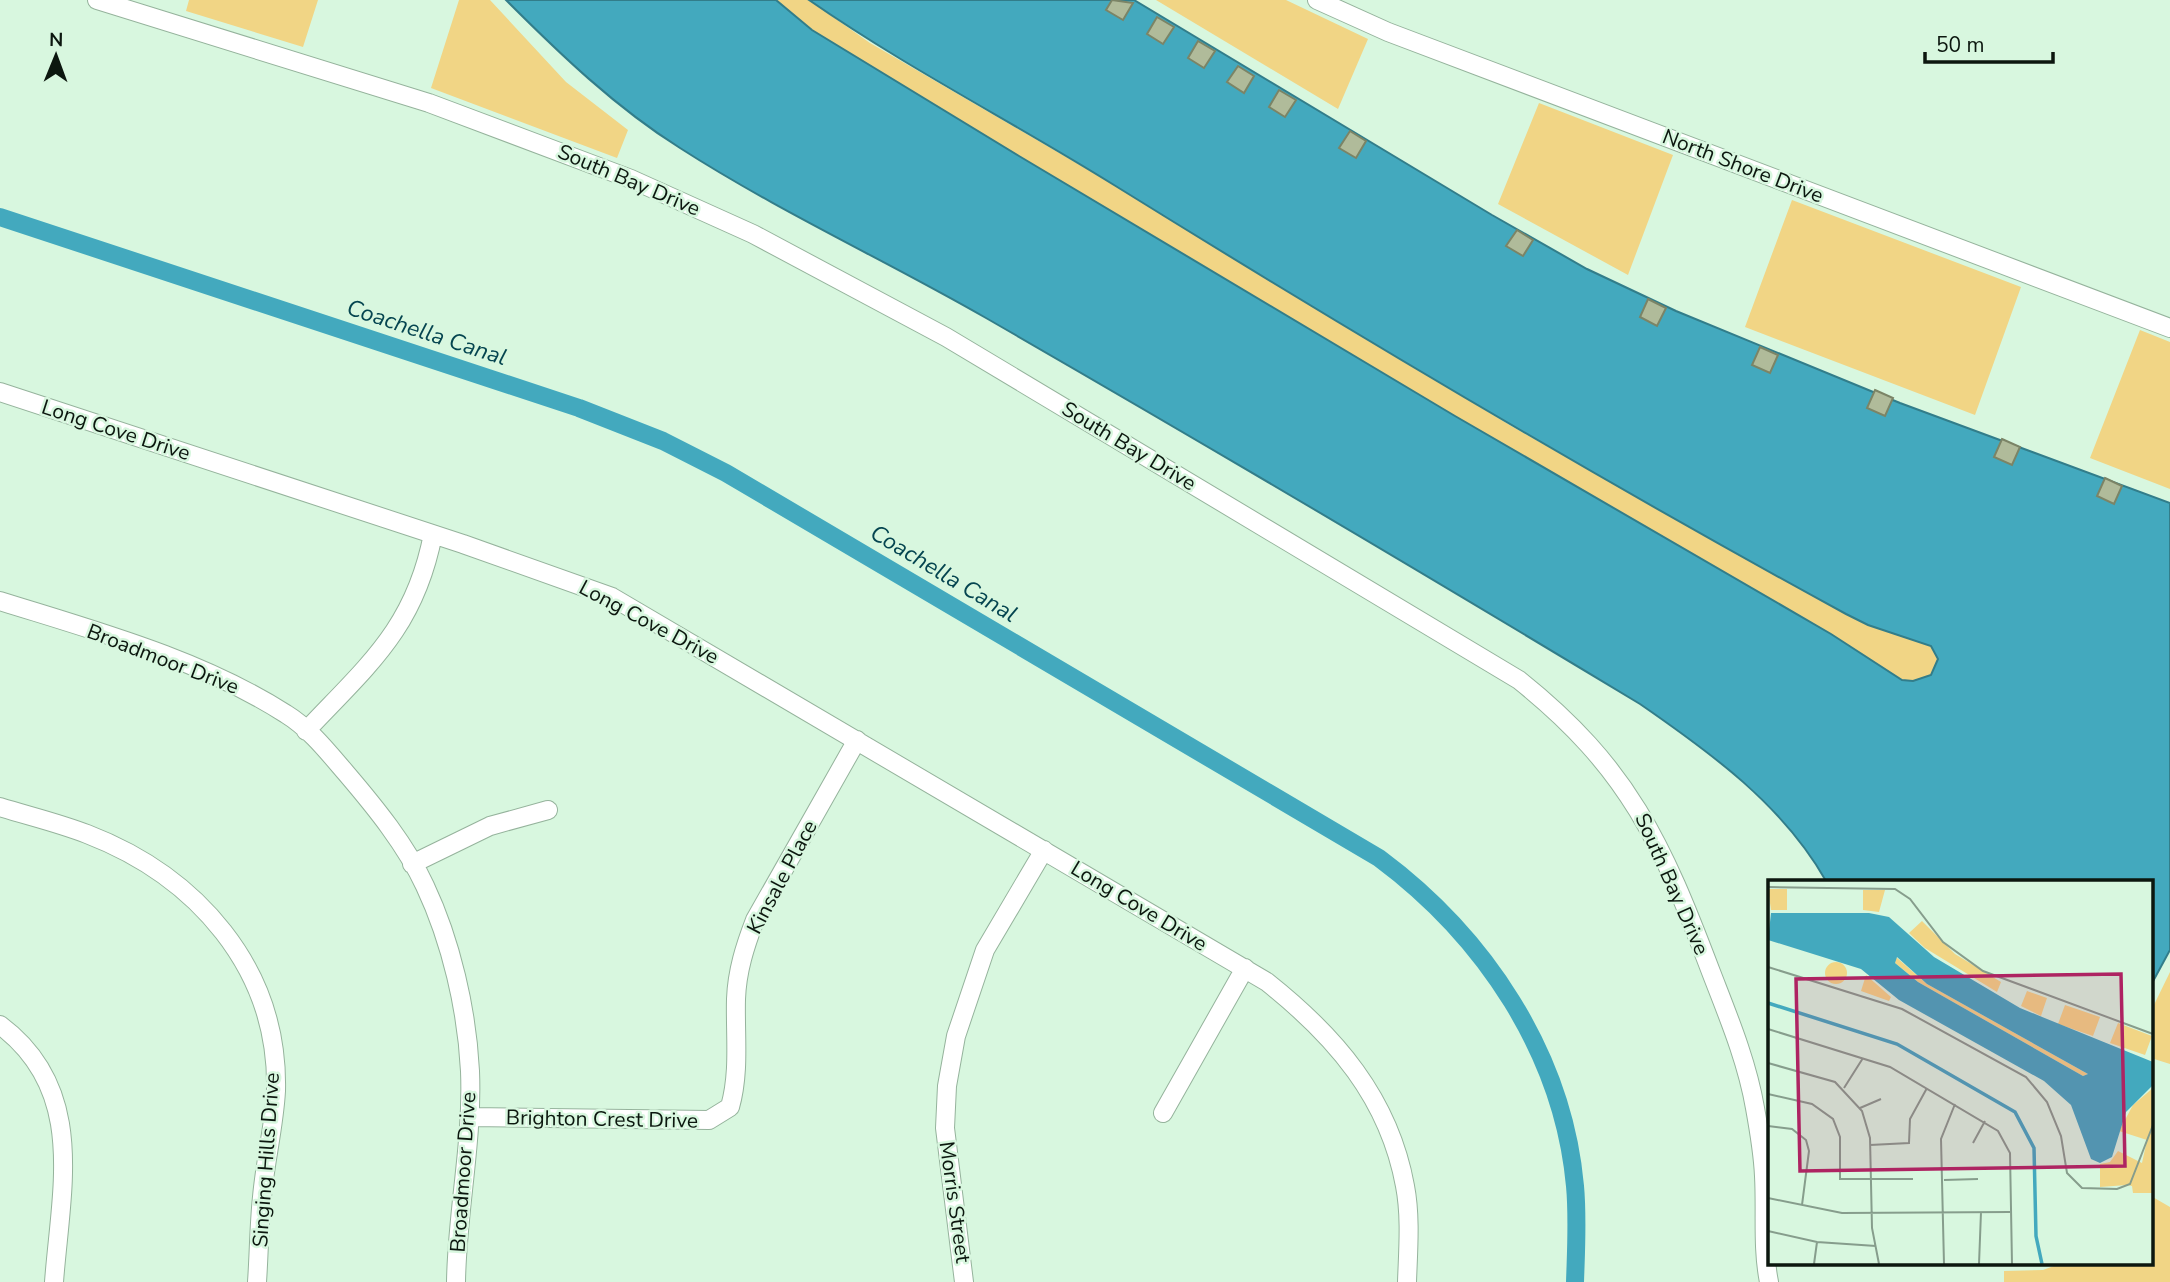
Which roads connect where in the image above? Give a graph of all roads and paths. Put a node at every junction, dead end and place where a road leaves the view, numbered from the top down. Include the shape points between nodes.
1 (97, 0) edge
2 (1317, 0) edge
3 (2170, 328) edge
4 (0, 392) edge
5 (433, 534) junction
6 (0, 601) edge
7 (306, 731) junction
8 (857, 740) junction
9 (0, 807) edge
10 (548, 810) dead end
11 (1044, 850) junction
12 (412, 864) junction
13 (1245, 968) junction
14 (0, 1025) edge
15 (730, 1107) joint
16 (1163, 1113) dead end
17 (470, 1116) junction
18 (54, 1282) edge
19 (257, 1282) edge
20 (456, 1282) edge
21 (964, 1282) edge
22 (1408, 1282) edge
23 (1769, 1282) edge

1 - 23 street, South Bay Drive via 419,99 619,174 753,234 946,337 1519,680 1569,722 1620,779 1679,889 1748,1075 1764,1176
2 - 3 street, North Shore Drive via 1388,32
4 - 5 street, Long Cove Drive
5 - 7 street via 426,571 385,647
5 - 8 street, Long Cove Drive via 612,597
6 - 7 street, Broadmoor Drive via 187,664 246,691
7 - 12 street, Broadmoor Drive via 356,785
8 - 11 street, Long Cove Drive
8 - 15 street, Kinsale Place via 755,920 745,946 738,985 736,1087
9 - 19 street, Singing Hills Drive via 87,834 171,878 227,934 249,972 268,1023 276,1090 261,1198
10 - 12 street via 490,826
11 - 13 street, Long Cove Drive
11 - 21 street, Morris Street via 985,950 956,1036 945,1128
12 - 17 street, Broadmoor Drive via 446,944 463,1014
13 - 16 street
13 - 22 street, Long Cove Drive via 1330,1036 1379,1109 1396,1149 1405,1188
14 - 18 street via 17,1037 45,1075 60,1110 64,1149
15 - 17 street, Brighton Crest Drive via 709,1120
17 - 20 street, Broadmoor Drive

